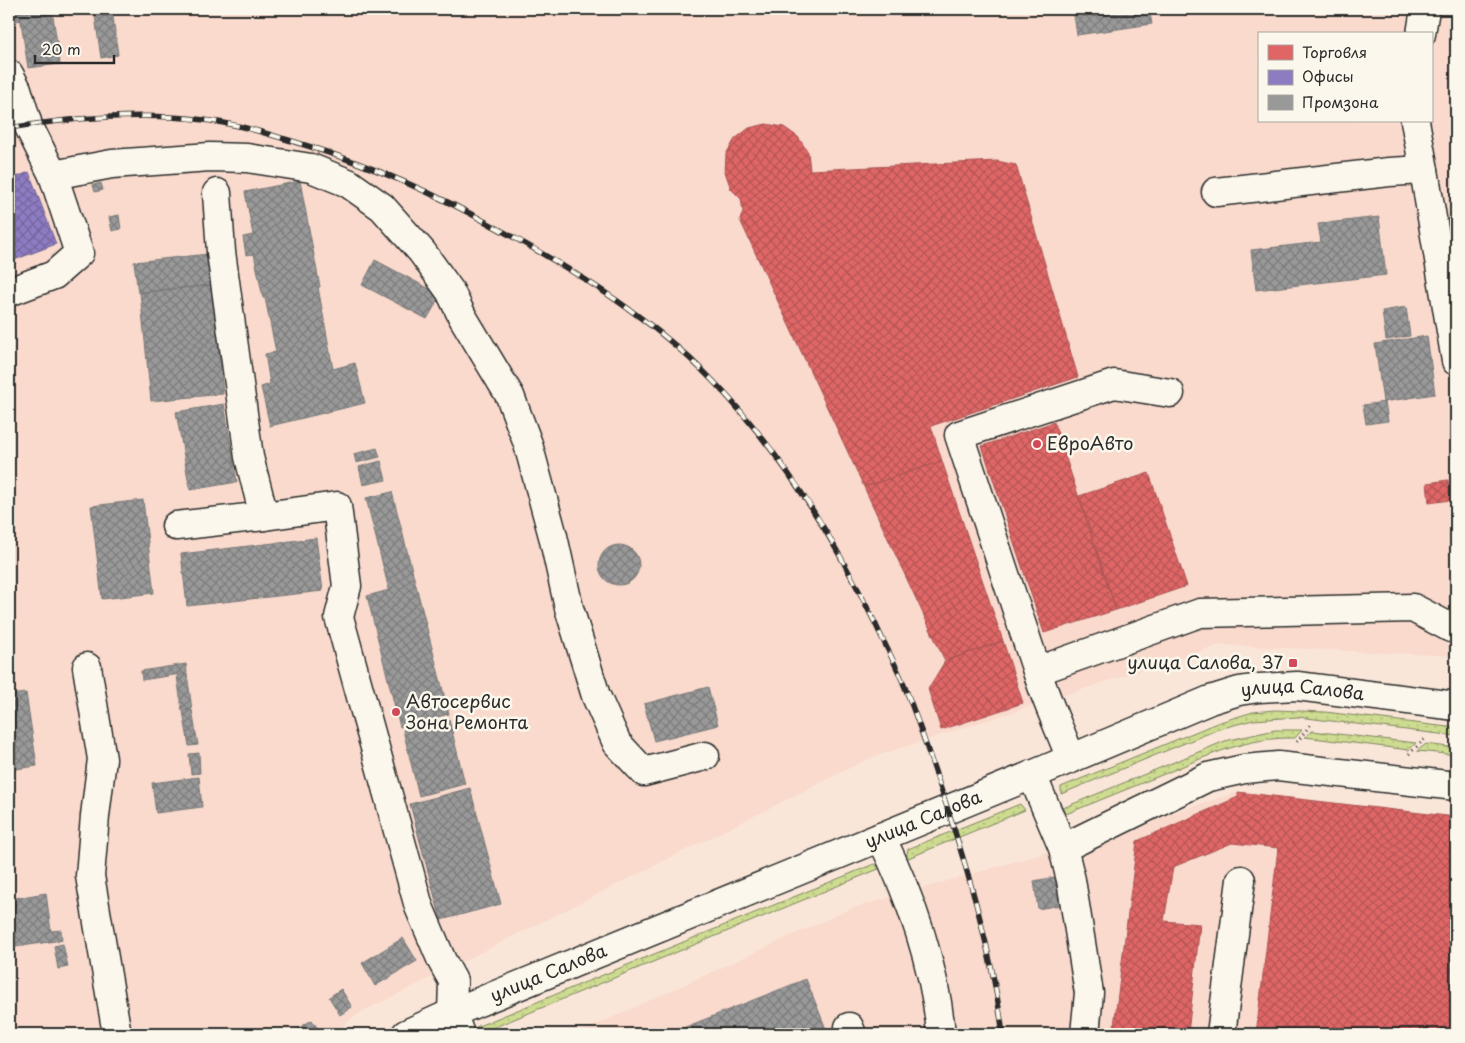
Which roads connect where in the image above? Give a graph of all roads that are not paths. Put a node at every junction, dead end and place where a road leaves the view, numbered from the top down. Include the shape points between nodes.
1 (1425, 9) edge
2 (1421, 32) edge
3 (9, 74) edge
4 (1415, 122) edge
5 (1424, 170) junction
6 (53, 175) junction
7 (1216, 192) dead end
8 (217, 193) dead end
9 (9, 292) edge
10 (1456, 362) edge
11 (1170, 393) dead end
12 (264, 516) junction
13 (176, 526) dead end
14 (1456, 628) edge
15 (87, 667) dead end
16 (1037, 671) junction
17 (1456, 706) edge
18 (705, 756) dead end
19 (1070, 759) junction
20 (1032, 775) junction
21 (1456, 786) edge
22 (881, 837) junction
23 (1063, 848) junction
24 (1241, 880) dead end
25 (456, 1023) edge
26 (117, 1034) edge
27 (406, 1034) edge
28 (941, 1034) edge
29 (1086, 1034) edge
30 (1221, 1034) edge

1 - 2 street
3 - 6 street via 28,125
4 - 5 street
5 - 7 street
5 - 10 street
6 - 9 street via 79,253 54,275
6 - 18 street via 112,164 210,157 247,158 311,168 348,184 382,207 422,252 450,291 510,396 528,444 569,608 596,696 617,743 644,772
8 - 12 street via 221,252 249,457
11 - 16 street via 1114,384 958,435
12 - 13 street
12 - 25 street via 337,506 347,586 339,617 419,907 453,981
14 - 16 street via 1413,608 1200,613
15 - 26 street via 102,759 90,876
16 - 19 street
17 - 19 street, улица Салова via 1297,686 1259,688 1210,700
19 - 20 street, улица Салова
20 - 22 street, улица Салова
20 - 23 street
21 - 23 street via 1278,766 1244,769 1208,777
22 - 25 street, улица Салова
22 - 28 street via 918,926 939,1007
23 - 29 street via 1072,880 1089,993
24 - 30 street
25 - 27 street, улица Салова

